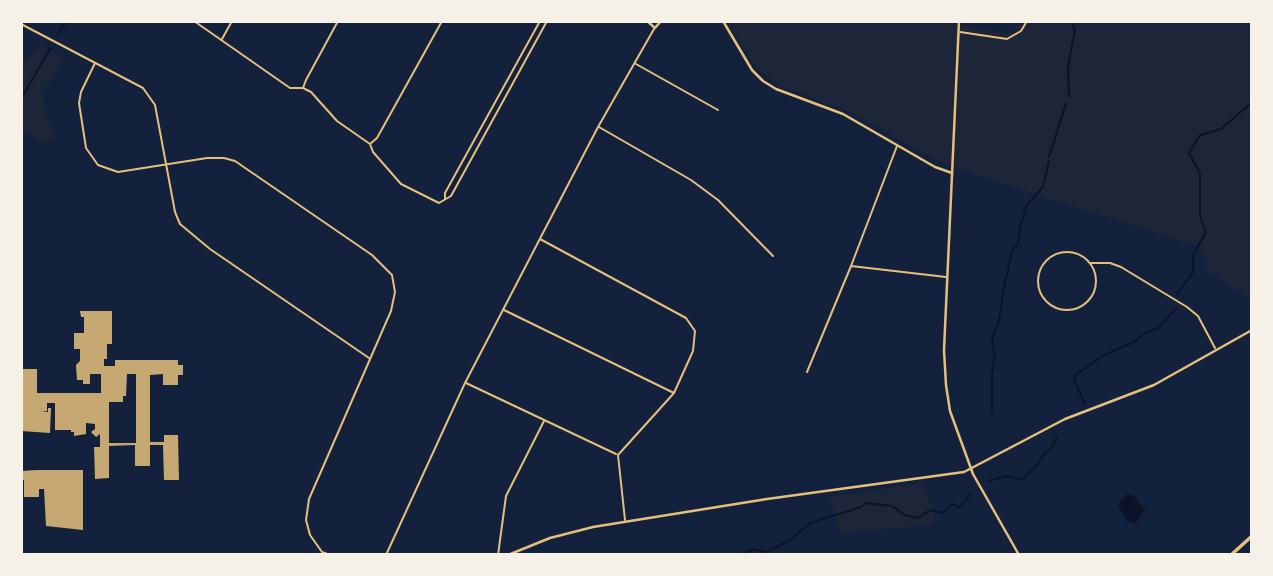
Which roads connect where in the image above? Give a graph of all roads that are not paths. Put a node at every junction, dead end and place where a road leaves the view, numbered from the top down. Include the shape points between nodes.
1 (194, 21) edge
2 (232, 21) edge
3 (338, 21) edge
4 (442, 21) edge
5 (540, 21) edge
6 (547, 21) edge
7 (647, 21) edge
8 (661, 21) edge
9 (723, 21) edge
10 (959, 21) edge
11 (1027, 21) edge
12 (21, 24) edge
13 (655, 28) junction
14 (959, 32) junction
15 (222, 40) junction
16 (95, 63) junction
17 (635, 64) junction
18 (303, 88) junction
19 (718, 110) dead end
20 (598, 127) junction
21 (370, 144) junction
22 (897, 145) junction
23 (166, 165) junction
24 (952, 173) junction
25 (445, 200) junction
26 (539, 238) junction
27 (773, 256) dead end
28 (1091, 263) junction
29 (851, 266) junction
30 (947, 277) junction
31 (503, 309) junction
32 (1252, 330) edge
33 (1216, 349) junction
34 (370, 358) junction
35 (807, 372) dead end
36 (465, 383) junction
37 (674, 393) junction
38 (544, 420) junction
39 (618, 455) junction
40 (971, 469) junction
41 (625, 522) junction
42 (1252, 536) edge
43 (330, 555) edge
44 (386, 555) edge
45 (498, 555) edge
46 (508, 555) edge
47 (1019, 555) edge
48 (1231, 555) edge

1 - 15 street
2 - 15 street
3 - 18 street
4 - 21 street
5 - 25 street
6 - 25 street via 451,197
7 - 13 main road
8 - 13 main road
9 - 22 main road via 754,73 763,80 843,114
10 - 14 main road
11 - 14 street via 1007,39
12 - 16 street
13 - 17 street
14 - 24 main road
15 - 18 street via 290,88
16 - 23 street via 151,97
16 - 23 street via 79,103 89,155 98,165 118,172
17 - 19 street
17 - 20 street
18 - 21 street via 337,121
20 - 26 street
20 - 27 street via 691,180
21 - 25 street via 401,184 433,202
22 - 24 main road
22 - 29 street
23 - 34 street via 175,212 186,231
23 - 34 street via 217,158 235,161 383,264 393,278 395,295
24 - 30 main road
26 - 31 street
26 - 37 street via 686,318 695,331 693,351
28 - 28 street via 1071,252 1050,258 1039,277 1044,298 1063,309 1085,303 1096,284
28 - 33 street via 1121,267 1186,307 1198,316
29 - 30 street
29 - 35 street
30 - 40 main road via 946,385 950,411
31 - 36 street
31 - 37 street
32 - 33 main road
33 - 40 main road via 1149,387 1065,418
34 - 43 street via 309,499 306,520 310,536
36 - 38 street
36 - 44 street
37 - 39 street
38 - 39 street
38 - 45 street via 506,496
39 - 41 street
40 - 41 main road
40 - 47 main road
41 - 46 main road via 560,535
42 - 48 highway

